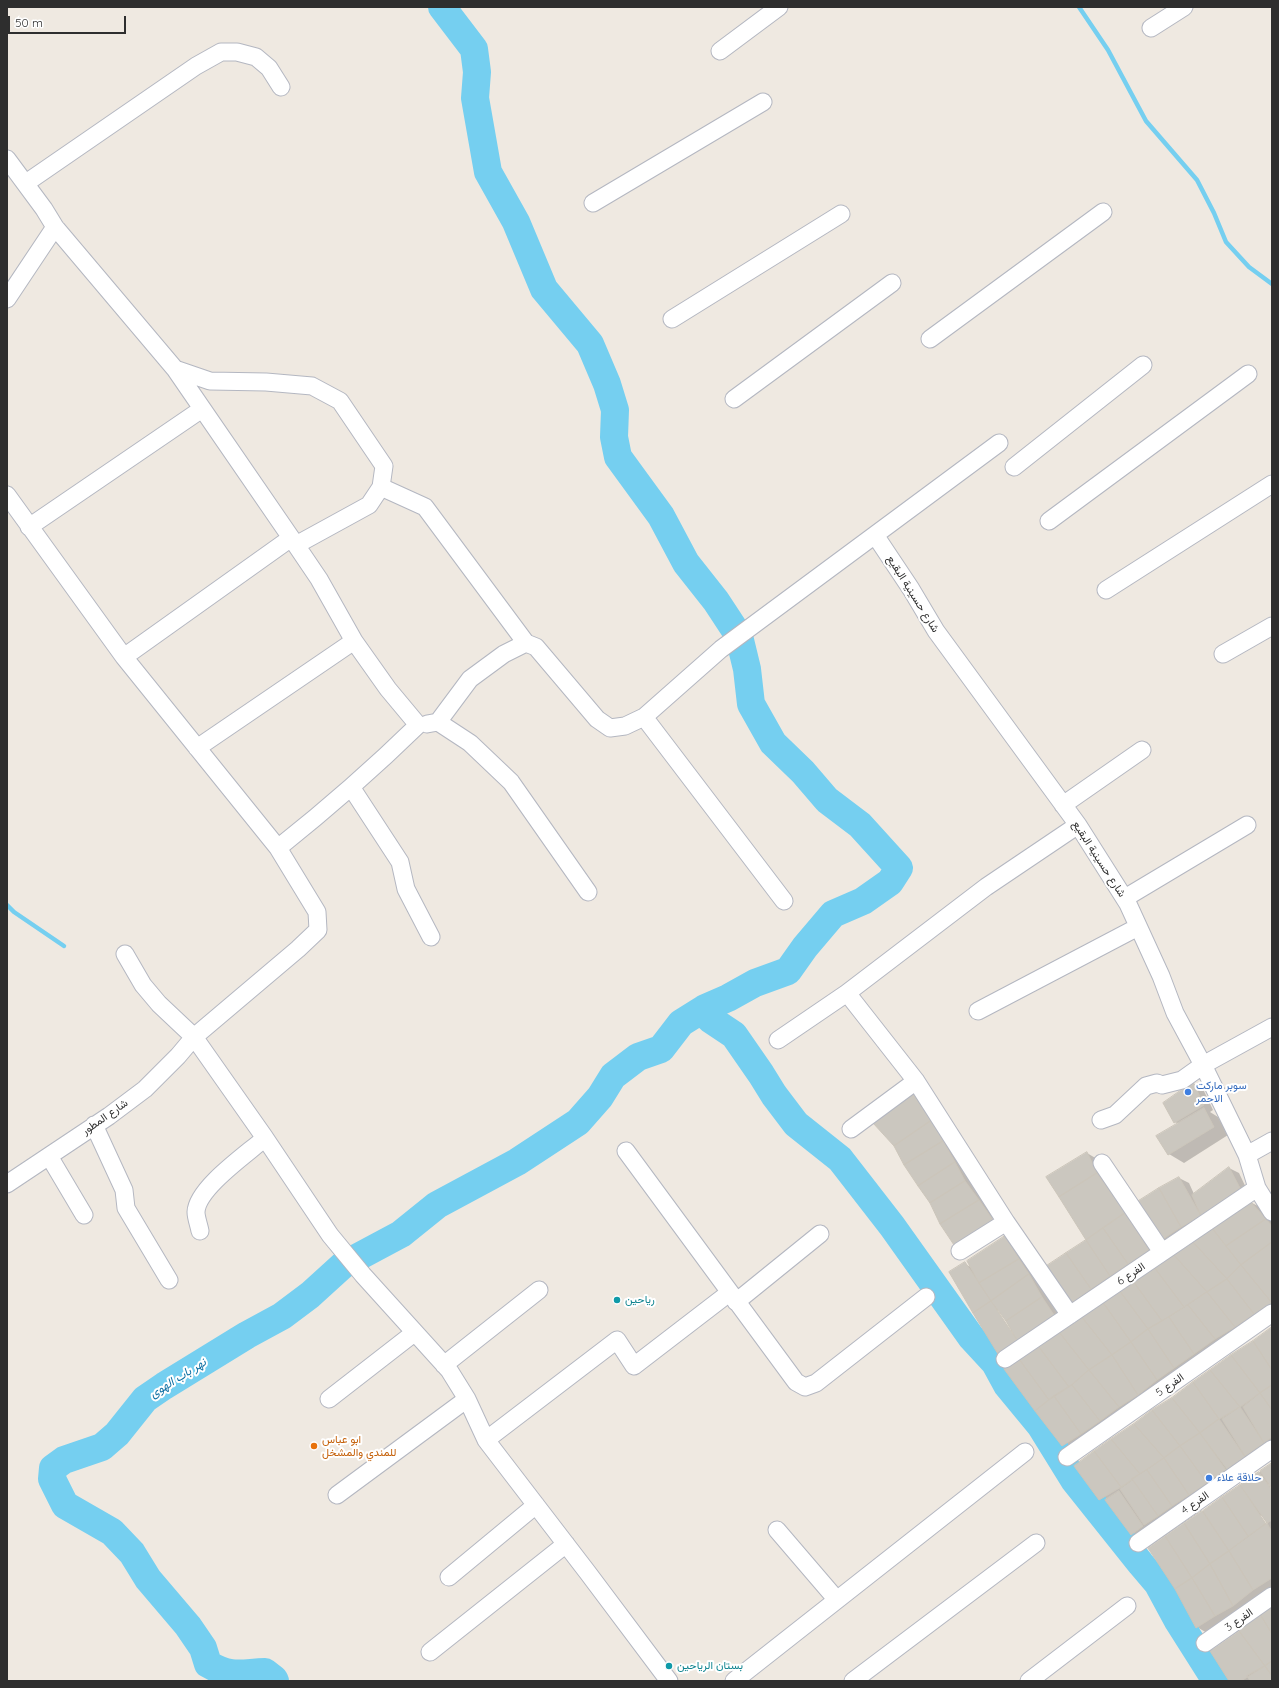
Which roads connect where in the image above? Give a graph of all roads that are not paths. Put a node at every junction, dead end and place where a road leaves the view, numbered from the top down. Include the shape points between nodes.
1 (779, 7) edge
2 (1184, 7) edge
3 (1151, 28) dead end
4 (720, 51) dead end
5 (281, 87) dead end
6 (764, 102) dead end
7 (7, 159) edge
8 (26, 183) junction
9 (593, 203) dead end
10 (1103, 212) dead end
11 (841, 214) dead end
12 (55, 227) junction
13 (892, 282) dead end
14 (7, 299) edge
15 (672, 319) dead end
16 (930, 339) dead end
17 (1143, 365) dead end
18 (175, 369) junction
19 (1248, 374) dead end
20 (734, 399) dead end
21 (202, 409) junction
22 (998, 443) dead end
23 (1014, 466) dead end
24 (1272, 484) edge
25 (381, 486) junction
26 (7, 495) edge
27 (1049, 521) dead end
28 (29, 527) junction
29 (875, 535) junction
30 (294, 542) junction
31 (1106, 590) dead end
32 (1272, 626) edge
33 (354, 642) junction
34 (526, 643) junction
35 (1223, 654) dead end
36 (124, 657) junction
37 (644, 717) junction
38 (438, 722) junction
39 (418, 725) junction
40 (197, 748) junction
41 (1142, 750) dead end
42 (351, 787) junction
43 (1063, 805) junction
44 (1078, 825) junction
45 (1247, 825) dead end
46 (278, 848) junction
47 (588, 892) dead end
48 (1125, 898) junction
49 (784, 901) dead end
50 (1138, 926) junction
51 (431, 937) dead end
52 (126, 954) dead end
53 (847, 993) junction
54 (978, 1011) dead end
55 (1272, 1027) edge
56 (194, 1037) junction
57 (778, 1040) dead end
58 (1204, 1065) junction
59 (916, 1081) junction
60 (1101, 1120) dead end
61 (94, 1125) junction
62 (851, 1129) dead end
63 (265, 1138) junction
64 (1272, 1141) edge
65 (626, 1151) dead end
66 (1247, 1155) junction
67 (49, 1156) junction
68 (1102, 1164) dead end
69 (7, 1184) edge
70 (1257, 1188) junction
71 (1272, 1212) edge
72 (84, 1215) dead end
73 (1006, 1222) junction
74 (200, 1231) dead end
75 (820, 1234) dead end
76 (960, 1251) dead end
77 (1162, 1252) junction
78 (169, 1280) dead end
79 (539, 1290) dead end
80 (733, 1297) junction
81 (926, 1297) dead end
82 (1272, 1313) edge
83 (1070, 1315) junction
84 (414, 1333) junction
85 (1005, 1359) dead end
86 (444, 1365) junction
87 (329, 1399) dead end
88 (467, 1399) junction
89 (486, 1440) junction
90 (1272, 1449) edge
91 (1025, 1452) dead end
92 (1067, 1457) dead end
93 (338, 1495) dead end
94 (536, 1505) junction
95 (777, 1530) dead end
96 (1036, 1543) dead end
97 (1138, 1543) dead end
98 (566, 1544) junction
99 (449, 1577) dead end
100 (1272, 1596) edge
101 (837, 1600) junction
102 (1126, 1606) dead end
103 (1205, 1643) dead end
104 (430, 1652) dead end
105 (669, 1681) edge
106 (734, 1681) edge
107 (853, 1681) edge
108 (1028, 1681) edge

1 - 4 street
2 - 3 street
5 - 8 street via 269,68 256,57 237,52 221,52 196,66
6 - 9 street
7 - 8 street
8 - 12 street
10 - 16 street
11 - 15 street
12 - 14 street
12 - 18 street
13 - 20 street
17 - 23 street
18 - 21 street
18 - 25 street via 210,381 312,386 340,401 384,466
19 - 27 street
21 - 28 street
21 - 30 street
22 - 29 street
24 - 31 street
25 - 30 street via 369,505
25 - 34 street via 425,508
26 - 28 street
28 - 36 street
29 - 37 street via 721,649
29 - 43 street, شارع حسينية البقيع via 936,631
30 - 33 street via 319,579
30 - 36 street
32 - 35 street
33 - 39 street
33 - 40 street
34 - 37 street via 536,647 597,719 610,728 625,726
34 - 38 street via 504,654 470,679
36 - 40 street
37 - 49 street
38 - 39 street
38 - 47 street via 470,743 511,782
39 - 42 street
40 - 46 street
41 - 43 street
42 - 46 street
42 - 51 street via 400,862 406,889
43 - 44 street, شارع حسينية البقيع
44 - 48 street, شارع حسينية البقيع
44 - 53 street via 986,887
45 - 48 street
46 - 56 street, شارع المطور via 317,912 318,930
48 - 50 street, شارع حسينية البقيع
50 - 54 street
50 - 58 street, شارع حسينية البقيع via 1175,1013
52 - 56 street via 143,985
53 - 57 street
53 - 59 street
55 - 58 street
56 - 61 street, شارع المطور via 145,1089
56 - 63 street
58 - 60 street via 1182,1080 1146,1086 1115,1115
58 - 66 street, شارع حسينية البقيع
59 - 62 street
59 - 73 street
61 - 67 street, شارع المطور
61 - 78 street via 124,1190 126,1208
63 - 74 street via 211,1184 196,1212
63 - 84 street via 330,1235
64 - 66 street
65 - 80 street
66 - 70 street, شارع حسينية البقيع
67 - 69 street, شارع المطور
67 - 72 street
68 - 77 street
70 - 71 street, شارع حسينية البقيع
70 - 77 street, الفرع 6
73 - 76 street
73 - 83 street
75 - 80 street
77 - 83 street, الفرع 6
79 - 86 street
80 - 81 street via 796,1382 805,1388 816,1383
80 - 89 street via 634,1366 616,1340
82 - 92 street, الفرع 5
83 - 85 street, الفرع 6
84 - 86 street
84 - 87 street
86 - 88 street
88 - 89 street
88 - 93 street
89 - 94 street
90 - 97 street, الفرع 4
91 - 101 street
94 - 98 street
94 - 99 street
95 - 101 street
96 - 107 street
98 - 104 street
98 - 105 street
100 - 103 street, الفرع 3
101 - 106 street
102 - 108 street

